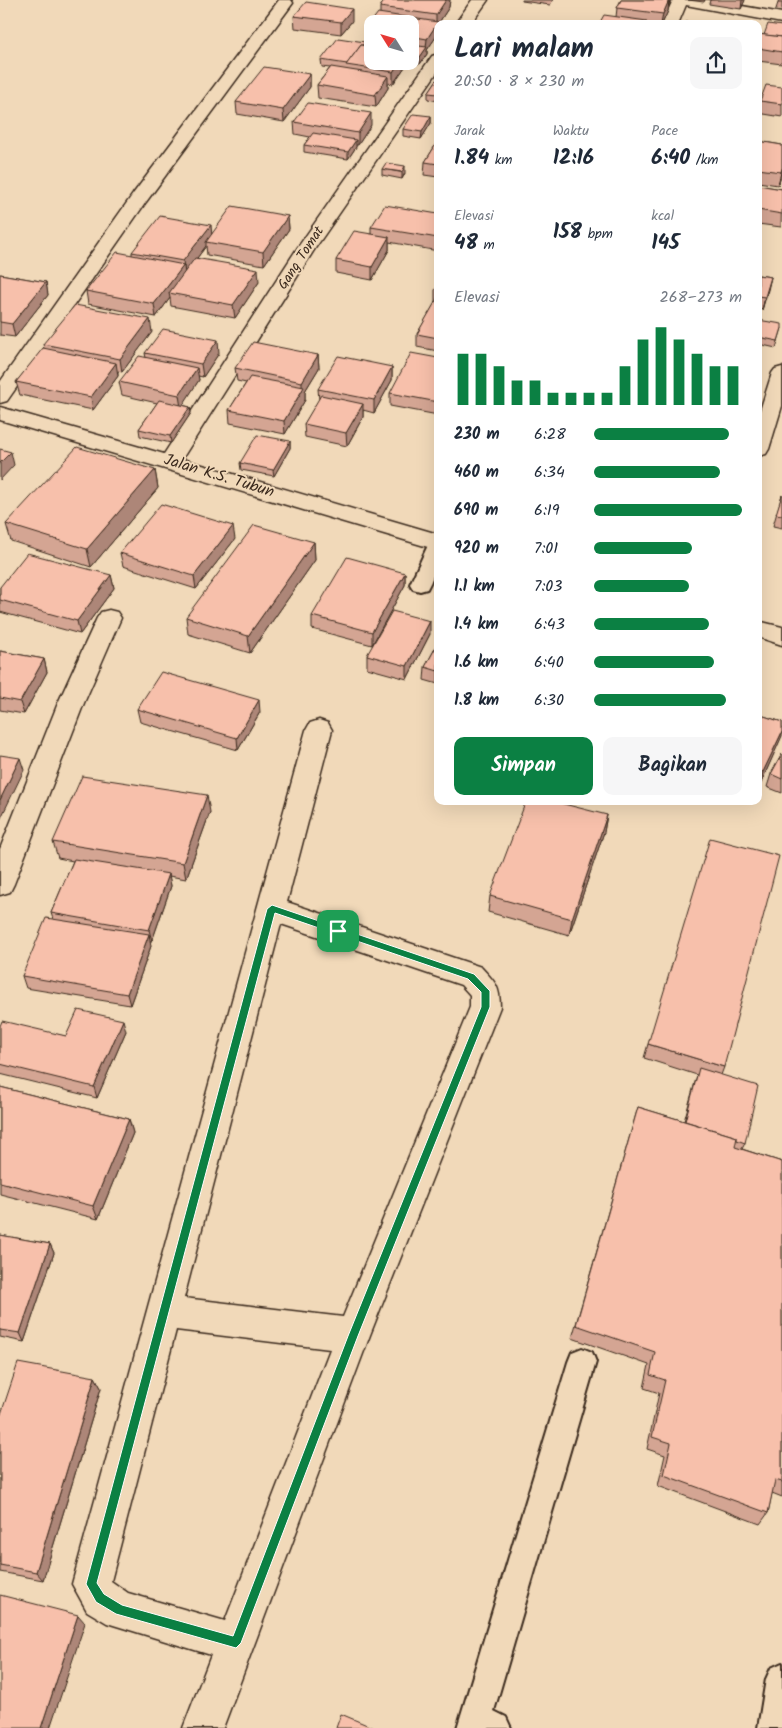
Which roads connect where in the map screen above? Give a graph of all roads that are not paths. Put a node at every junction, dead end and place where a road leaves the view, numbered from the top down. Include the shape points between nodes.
1 (480, 0) edge
2 (681, 0) edge
3 (285, 3) dead end
4 (782, 18) edge
5 (466, 20) edge
6 (672, 20) edge
7 (434, 65) edge
8 (782, 373) edge
9 (0, 397) edge
10 (0, 413) edge
11 (762, 437) edge
12 (170, 461) junction
13 (434, 541) edge
14 (434, 551) edge
15 (420, 584) dead end
16 (109, 618) dead end
17 (762, 630) edge
18 (782, 636) edge
19 (319, 730) dead end
20 (0, 884) edge
21 (272, 909) junction
22 (164, 1312) junction
23 (353, 1336) junction
24 (582, 1362) dead end
25 (236, 1643) junction
26 (782, 1679) edge
27 (481, 1725) edge
28 (203, 1728) edge
29 (774, 1728) edge

1 - 5 street
2 - 4 street
2 - 6 street
3 - 9 street via 197,116
7 - 12 street, Gang Tomat via 307,246
8 - 11 street
10 - 12 street, Jalan K.S. Tubun
12 - 13 street, Jalan K.S. Tubun
14 - 15 lane
16 - 20 street via 71,703
17 - 18 street
19 - 21 street
21 - 22 street
21 - 23 street via 471,976 485,991 485,1007
22 - 23 street
22 - 25 street via 91,1584 100,1598 120,1610
23 - 25 street
24 - 27 lane
25 - 28 street
26 - 29 lane

